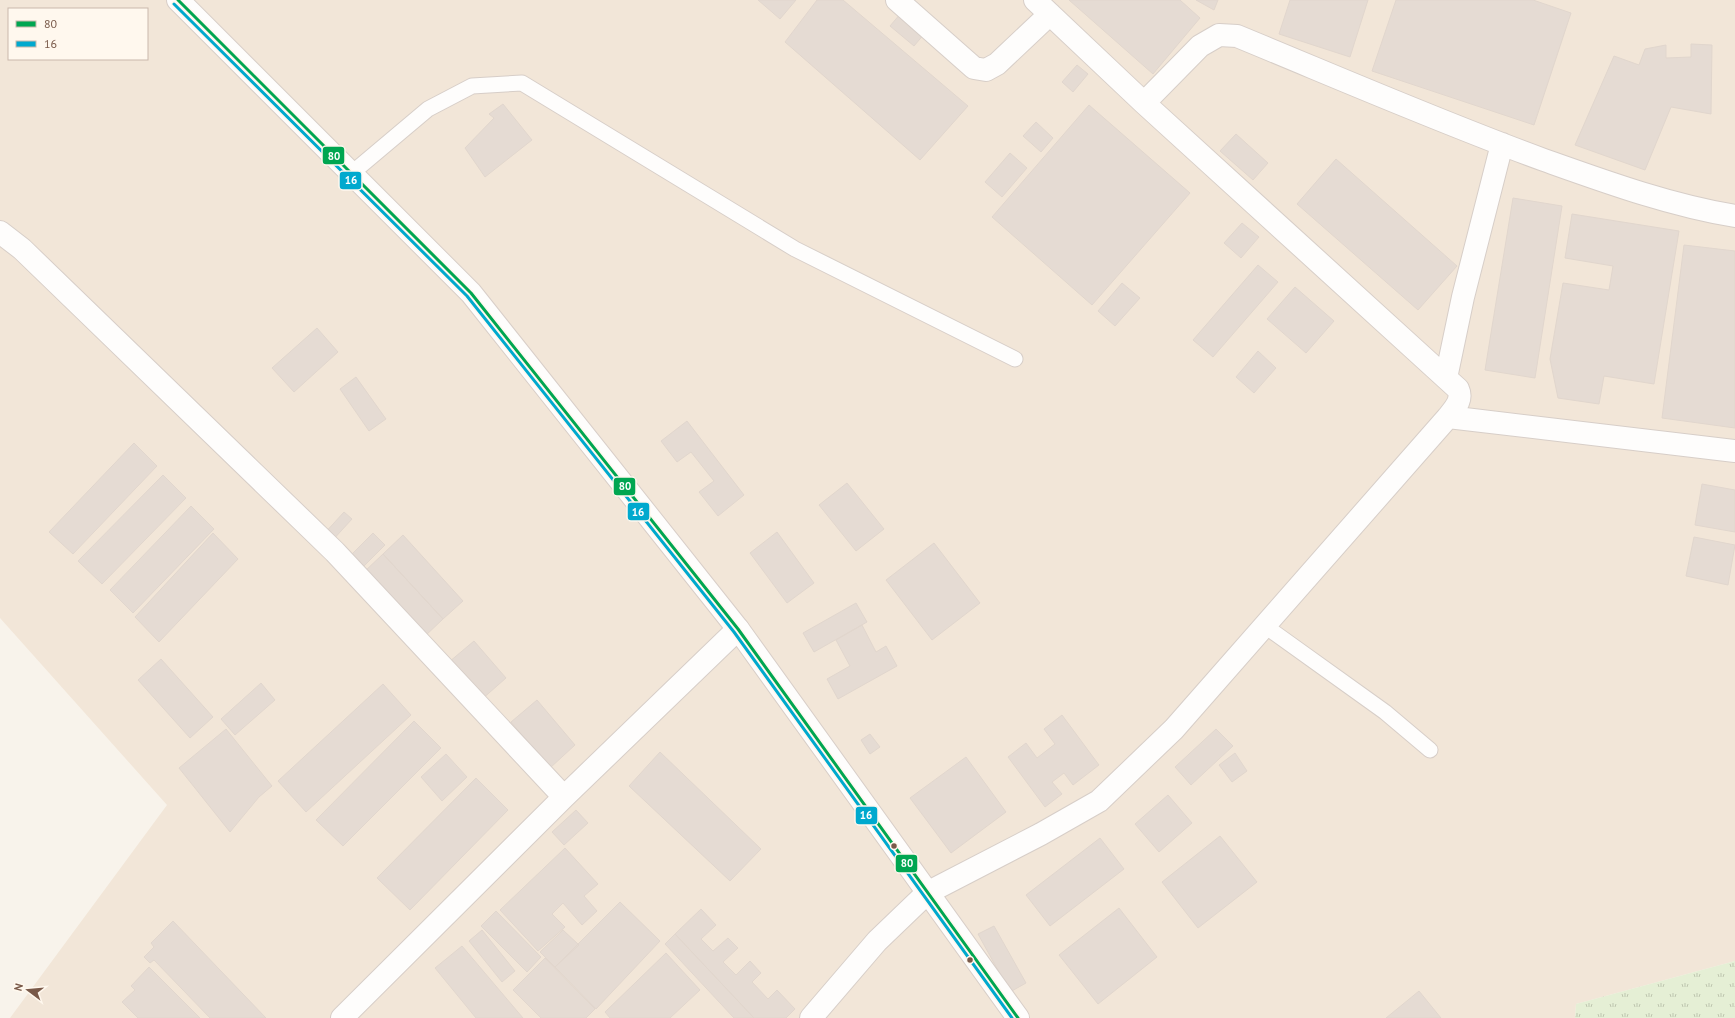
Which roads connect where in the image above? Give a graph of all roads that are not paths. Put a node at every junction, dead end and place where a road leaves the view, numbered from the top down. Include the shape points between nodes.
1 (178, 0) edge
2 (897, 0) edge
3 (1043, 7) edge
4 (1144, 103) junction
5 (1502, 144) junction
6 (352, 173) junction
7 (1735, 216) edge
8 (0, 232) edge
9 (1016, 359) dead end
10 (1446, 378) junction
11 (1448, 416) junction
12 (1735, 451) edge
13 (1265, 626) junction
14 (738, 629) junction
15 (1430, 750) dead end
16 (564, 797) junction
17 (926, 893) junction
18 (342, 1018) edge
19 (810, 1018) edge
20 (1018, 1018) edge

1 - 6 street
2 - 3 street via 974,68 986,70 997,64
3 - 4 street
4 - 5 street via 1200,46 1219,35 1238,36
4 - 10 street
5 - 7 street via 1610,184 1696,210
5 - 10 street via 1463,297
6 - 9 lane via 435,106 472,86 522,83 795,249
6 - 14 street via 471,293
8 - 16 street via 22,249 336,552
10 - 11 street via 1458,389 1460,395 1459,402
11 - 12 street
11 - 13 street
13 - 15 lane via 1385,712
13 - 17 street via 1174,729 1099,801 1047,831
14 - 16 street
14 - 17 street
16 - 18 street
17 - 19 street via 877,942
17 - 20 street

